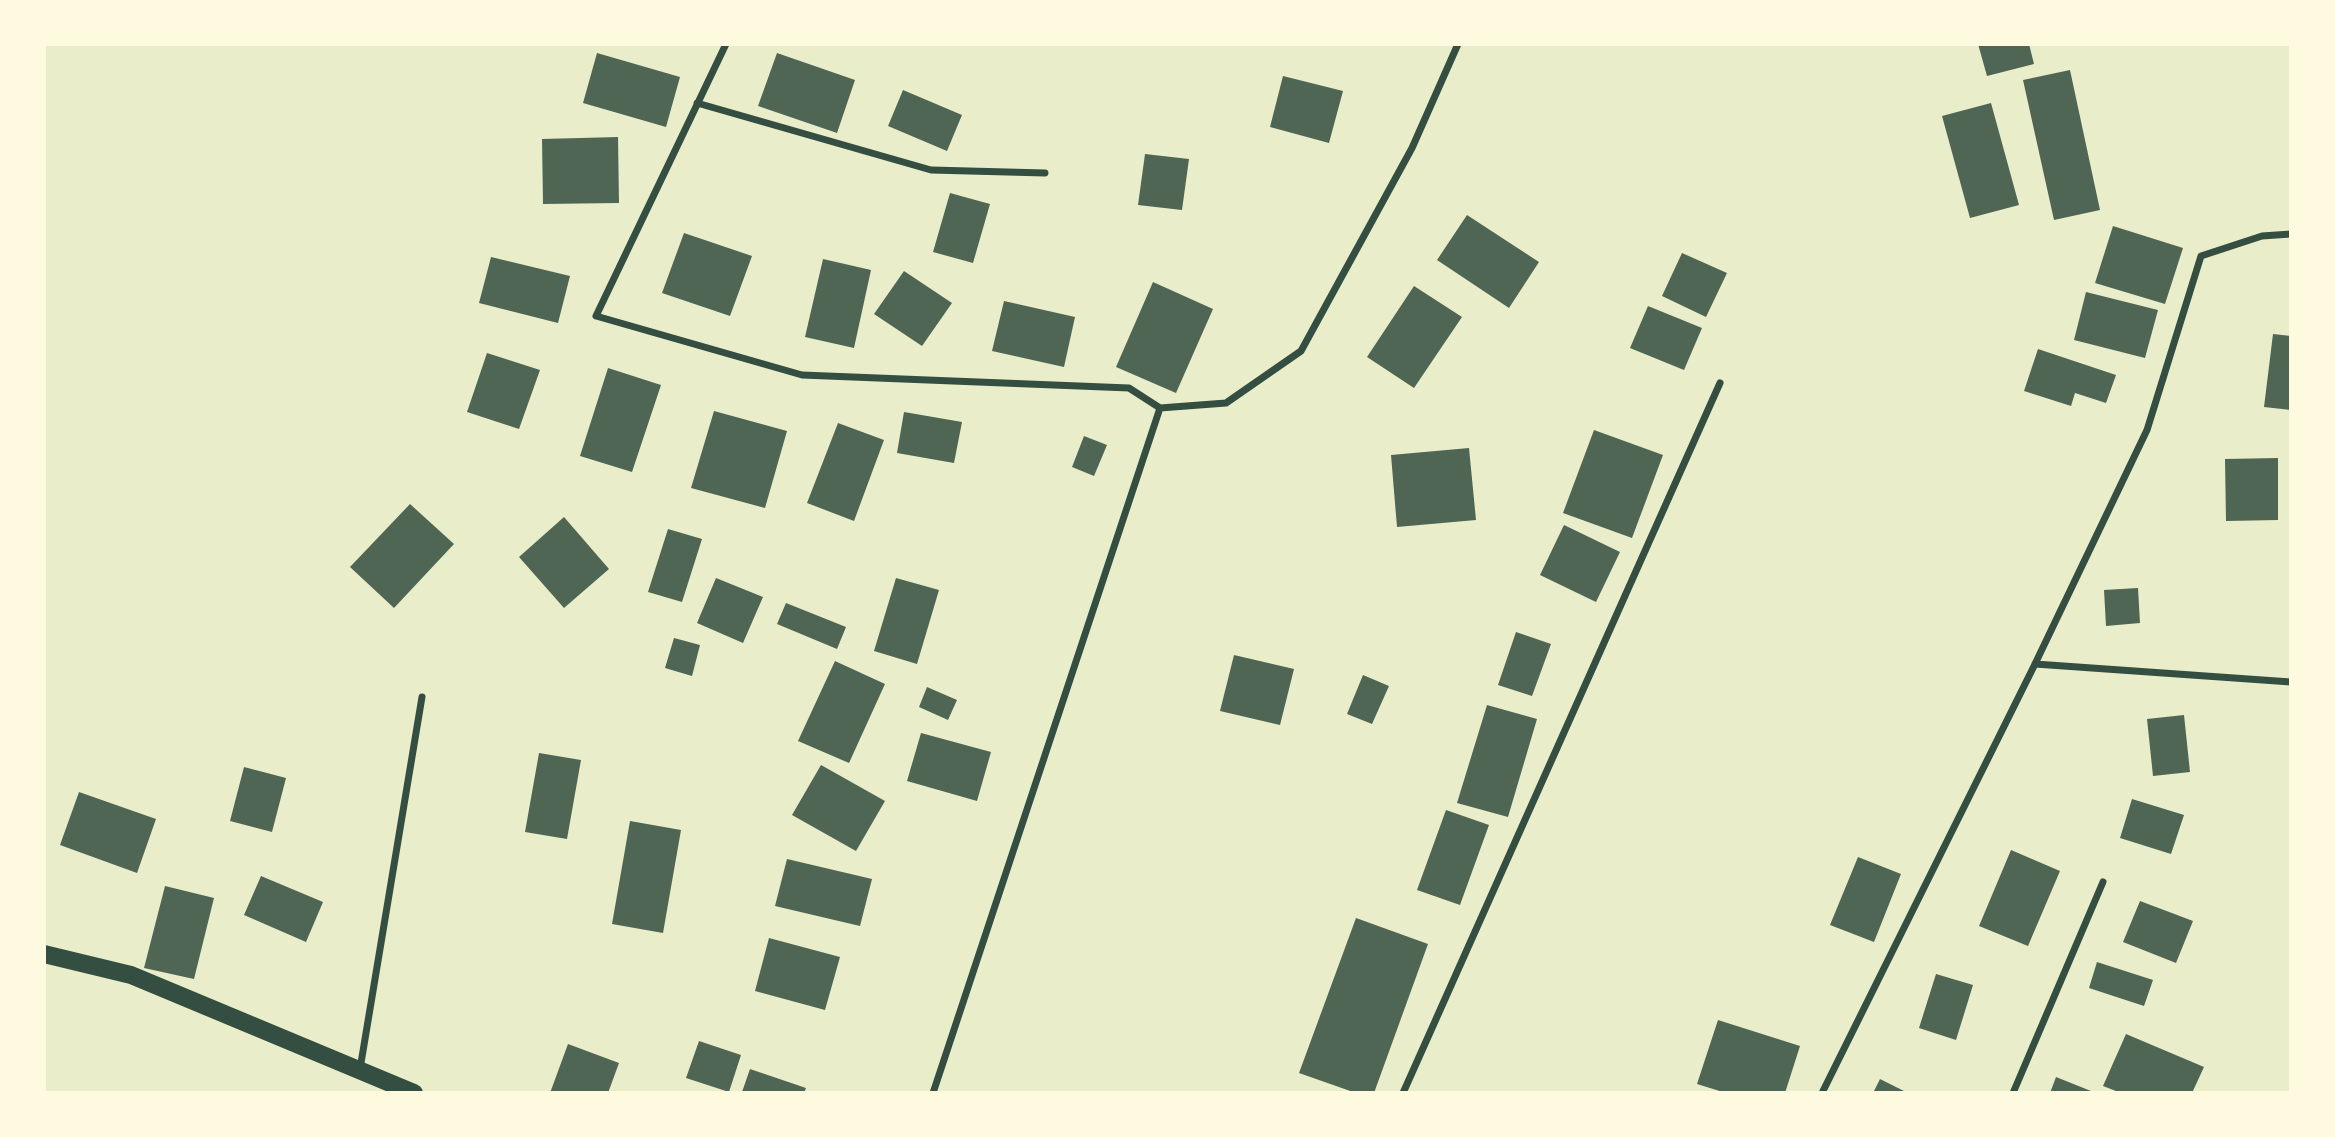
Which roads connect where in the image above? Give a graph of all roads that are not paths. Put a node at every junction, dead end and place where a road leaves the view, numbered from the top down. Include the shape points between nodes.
1 (726, 44) edge
2 (1458, 44) edge
3 (697, 103) junction
4 (1045, 173) dead end
5 (2291, 234) edge
6 (1720, 383) dead end
7 (1160, 408) junction
8 (2035, 664) junction
9 (2291, 682) edge
10 (422, 697) dead end
11 (2103, 882) dead end
12 (44, 954) edge
13 (360, 1069) junction
14 (414, 1093) edge
15 (933, 1093) edge
16 (1403, 1093) edge
17 (1822, 1093) edge
18 (2012, 1093) edge

1 - 3 street
2 - 7 street via 1412,148 1301,351 1226,403
3 - 4 street via 930,170
3 - 7 street via 596,316 803,375 1129,388
5 - 8 street via 2262,236 2201,256 2147,430
6 - 16 street
7 - 15 street
8 - 9 street
8 - 17 street
10 - 13 street
11 - 18 street
12 - 13 main road via 131,975
13 - 14 main road

